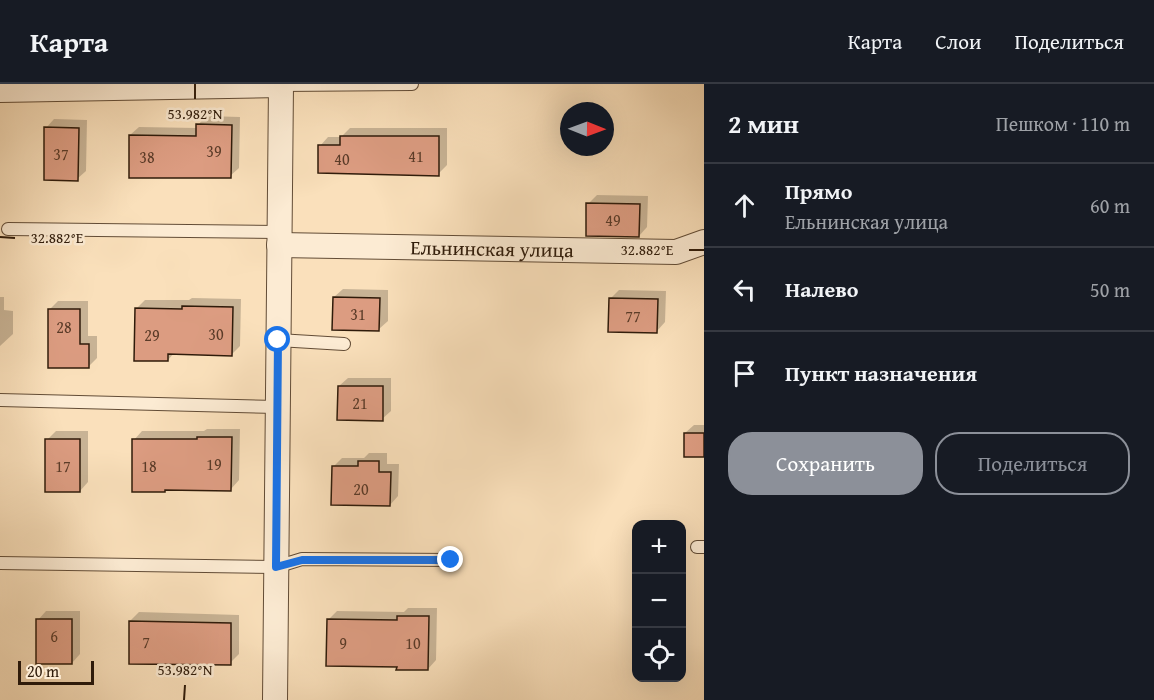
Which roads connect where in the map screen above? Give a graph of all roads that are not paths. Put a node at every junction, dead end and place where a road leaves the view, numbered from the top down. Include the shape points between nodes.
1 (412, 84) edge
2 (281, 86) junction
3 (0, 90) edge
4 (8, 229) dead end
5 (279, 239) junction
6 (704, 242) edge
7 (278, 340) junction
8 (344, 344) dead end
9 (0, 400) edge
10 (278, 406) junction
11 (451, 560) dead end
12 (0, 563) edge
13 (276, 567) junction
14 (275, 700) edge

1 - 2 lane
2 - 3 street
2 - 5 street
4 - 5 lane
5 - 6 street, Ельнинская улица via 676,252
5 - 7 street
7 - 8 lane
7 - 10 street
9 - 10 lane
10 - 13 street
11 - 13 lane via 302,560
12 - 13 lane
13 - 14 street

